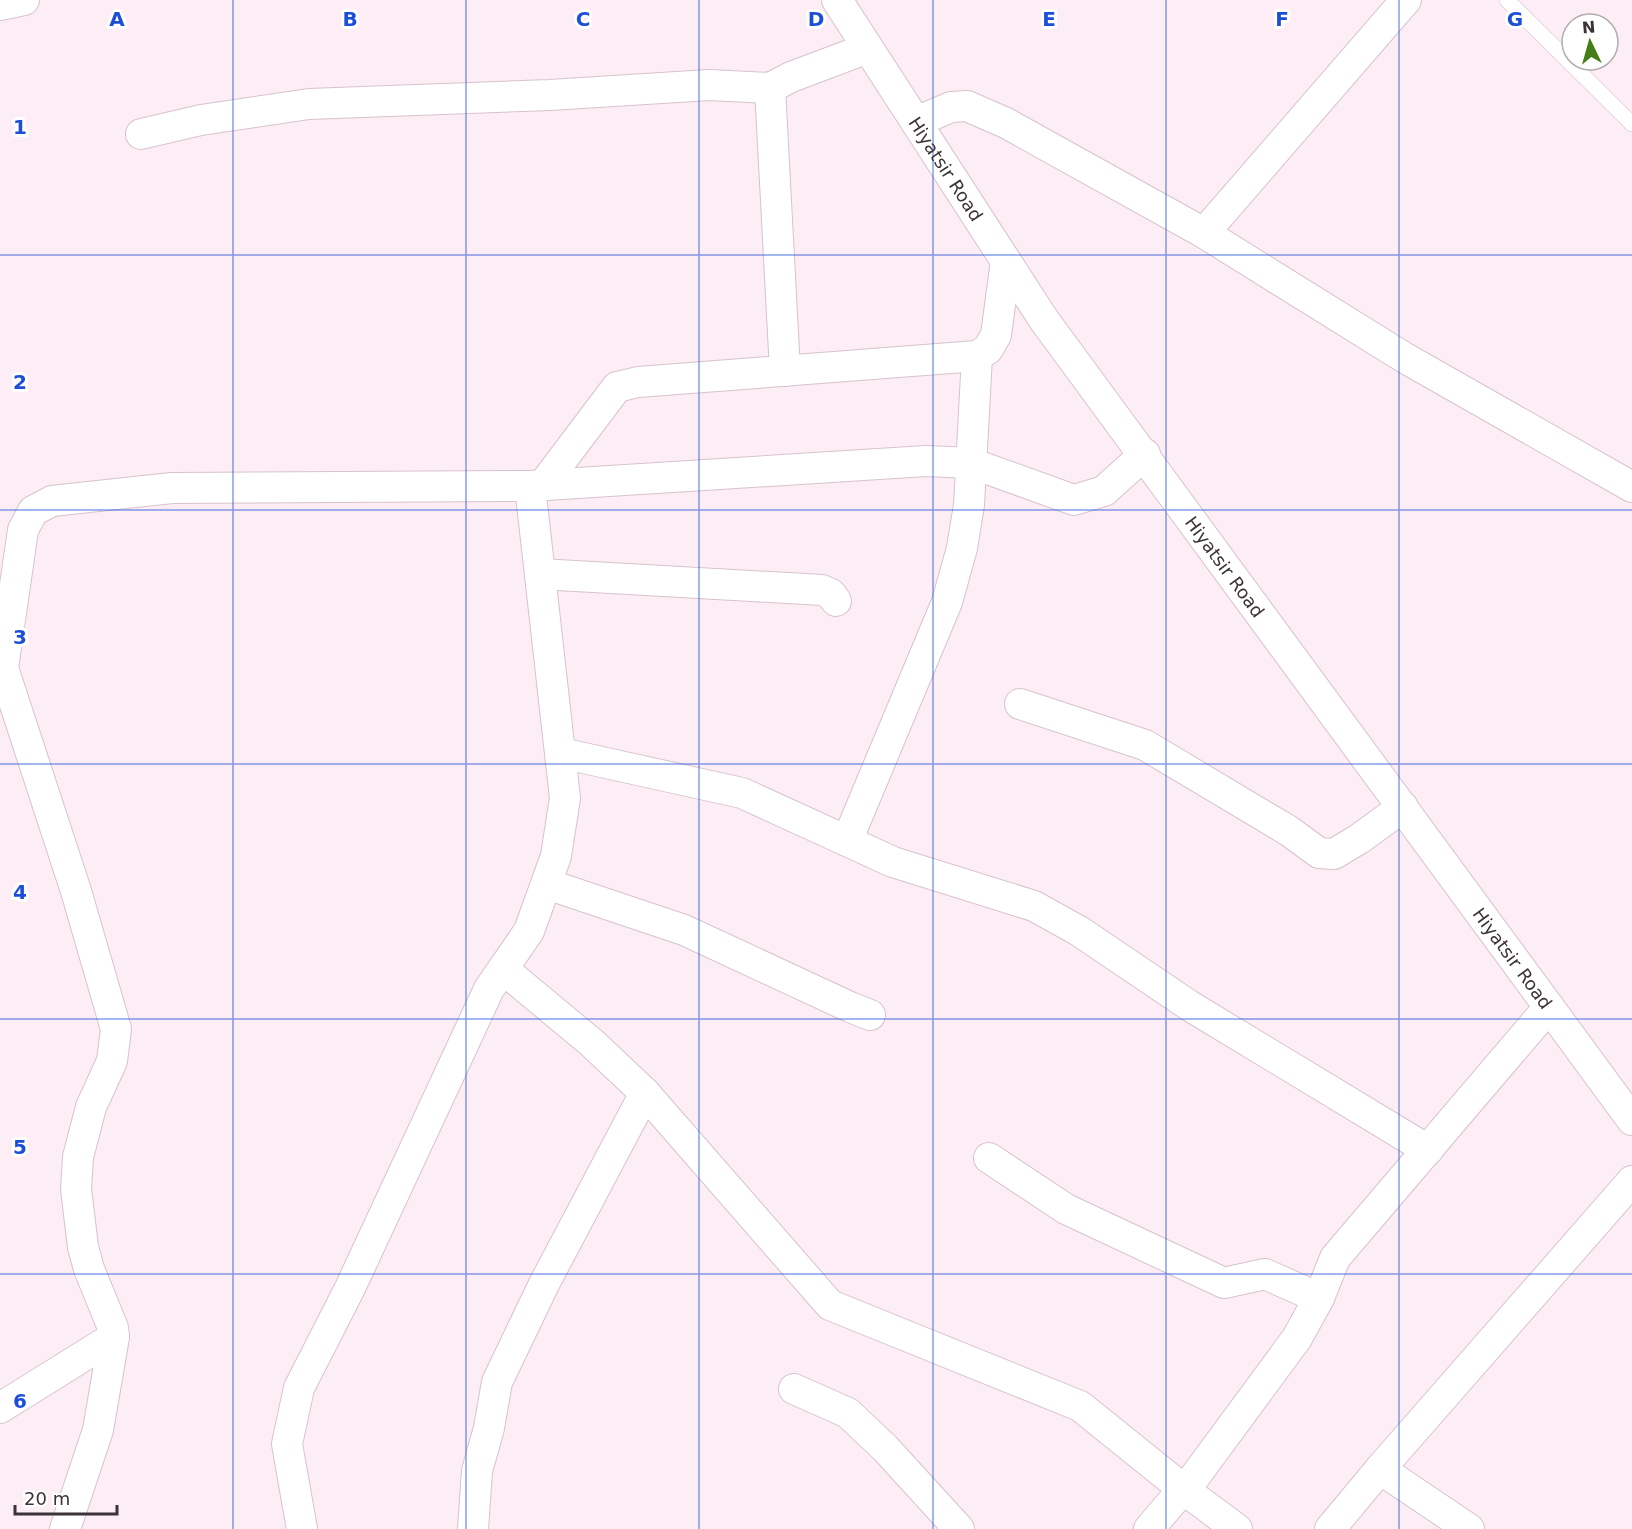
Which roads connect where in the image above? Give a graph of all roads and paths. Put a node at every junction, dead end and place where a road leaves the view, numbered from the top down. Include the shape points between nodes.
1 (24, 0) edge
2 (837, 0) edge
3 (1406, 0) edge
4 (1507, 0) edge
5 (0, 5) edge
6 (868, 48) junction
7 (770, 88) junction
8 (916, 122) junction
9 (1632, 124) edge
10 (141, 134) dead end
11 (1204, 233) junction
12 (1006, 261) junction
13 (977, 356) junction
14 (785, 371) junction
15 (1145, 454) junction
16 (970, 464) junction
17 (536, 486) junction
18 (1632, 488) edge
19 (540, 574) junction
20 (836, 601) dead end
21 (2, 666) edge
22 (1020, 704) dead end
23 (561, 753) junction
24 (1403, 807) junction
25 (847, 841) junction
26 (547, 884) junction
27 (503, 969) junction
28 (1549, 1007) junction
29 (870, 1015) dead end
30 (645, 1093) junction
31 (1632, 1120) edge
32 (1428, 1150) junction
33 (989, 1158) dead end
34 (1632, 1181) edge
35 (1319, 1298) junction
36 (114, 1336) junction
37 (794, 1389) dead end
38 (0, 1408) edge
39 (1380, 1469) junction
40 (1184, 1490) junction
41 (65, 1529) edge
42 (302, 1529) edge
43 (473, 1529) edge
44 (958, 1529) edge
45 (1149, 1529) edge
46 (1237, 1529) edge
47 (1330, 1529) edge
48 (1469, 1529) edge

1 - 5 street
2 - 6 street, Hiyatsir Road
3 - 11 street
4 - 9 lane
6 - 7 street
6 - 8 street, Hiyatsir Road
7 - 10 street via 709,85 309,105 201,120
7 - 14 street
8 - 11 street via 951,107 967,106 1006,123
8 - 12 street, Hiyatsir Road
11 - 18 street via 1405,358
12 - 13 street via 996,335 988,350
12 - 15 street, Hiyatsir Road via 1044,320
13 - 14 street
13 - 16 street
14 - 17 street via 617,387
15 - 16 street via 1104,491 1074,500
15 - 24 street, Hiyatsir Road
16 - 17 street via 926,461
16 - 25 street via 962,548 947,602
17 - 19 street
17 - 21 street via 172,488 52,501 33,511 23,530
19 - 20 street via 822,590
19 - 23 street
21 - 36 street via 76,891 116,1029 112,1061 91,1107 78,1157 76,1189 83,1247
22 - 24 street via 1145,745 1319,853 1334,854
23 - 25 street via 742,794
23 - 26 street via 565,798 556,856
24 - 28 street, Hiyatsir Road
25 - 32 street via 893,862 1019,900 1064,922 1190,1006
26 - 27 street via 529,931
26 - 29 street via 684,930
27 - 30 street
27 - 42 street via 489,989 350,1288 299,1388 287,1444
28 - 31 street, Hiyatsir Road
28 - 32 street
30 - 40 street via 830,1305 1080,1406
30 - 43 street via 497,1382 477,1471
32 - 35 street via 1335,1258
33 - 35 street via 1066,1209 1224,1283 1265,1274
34 - 39 street
35 - 40 street via 1298,1338
36 - 38 street
36 - 41 street via 98,1430
37 - 44 street via 848,1413
39 - 47 street
39 - 48 street
40 - 45 street
40 - 46 street

